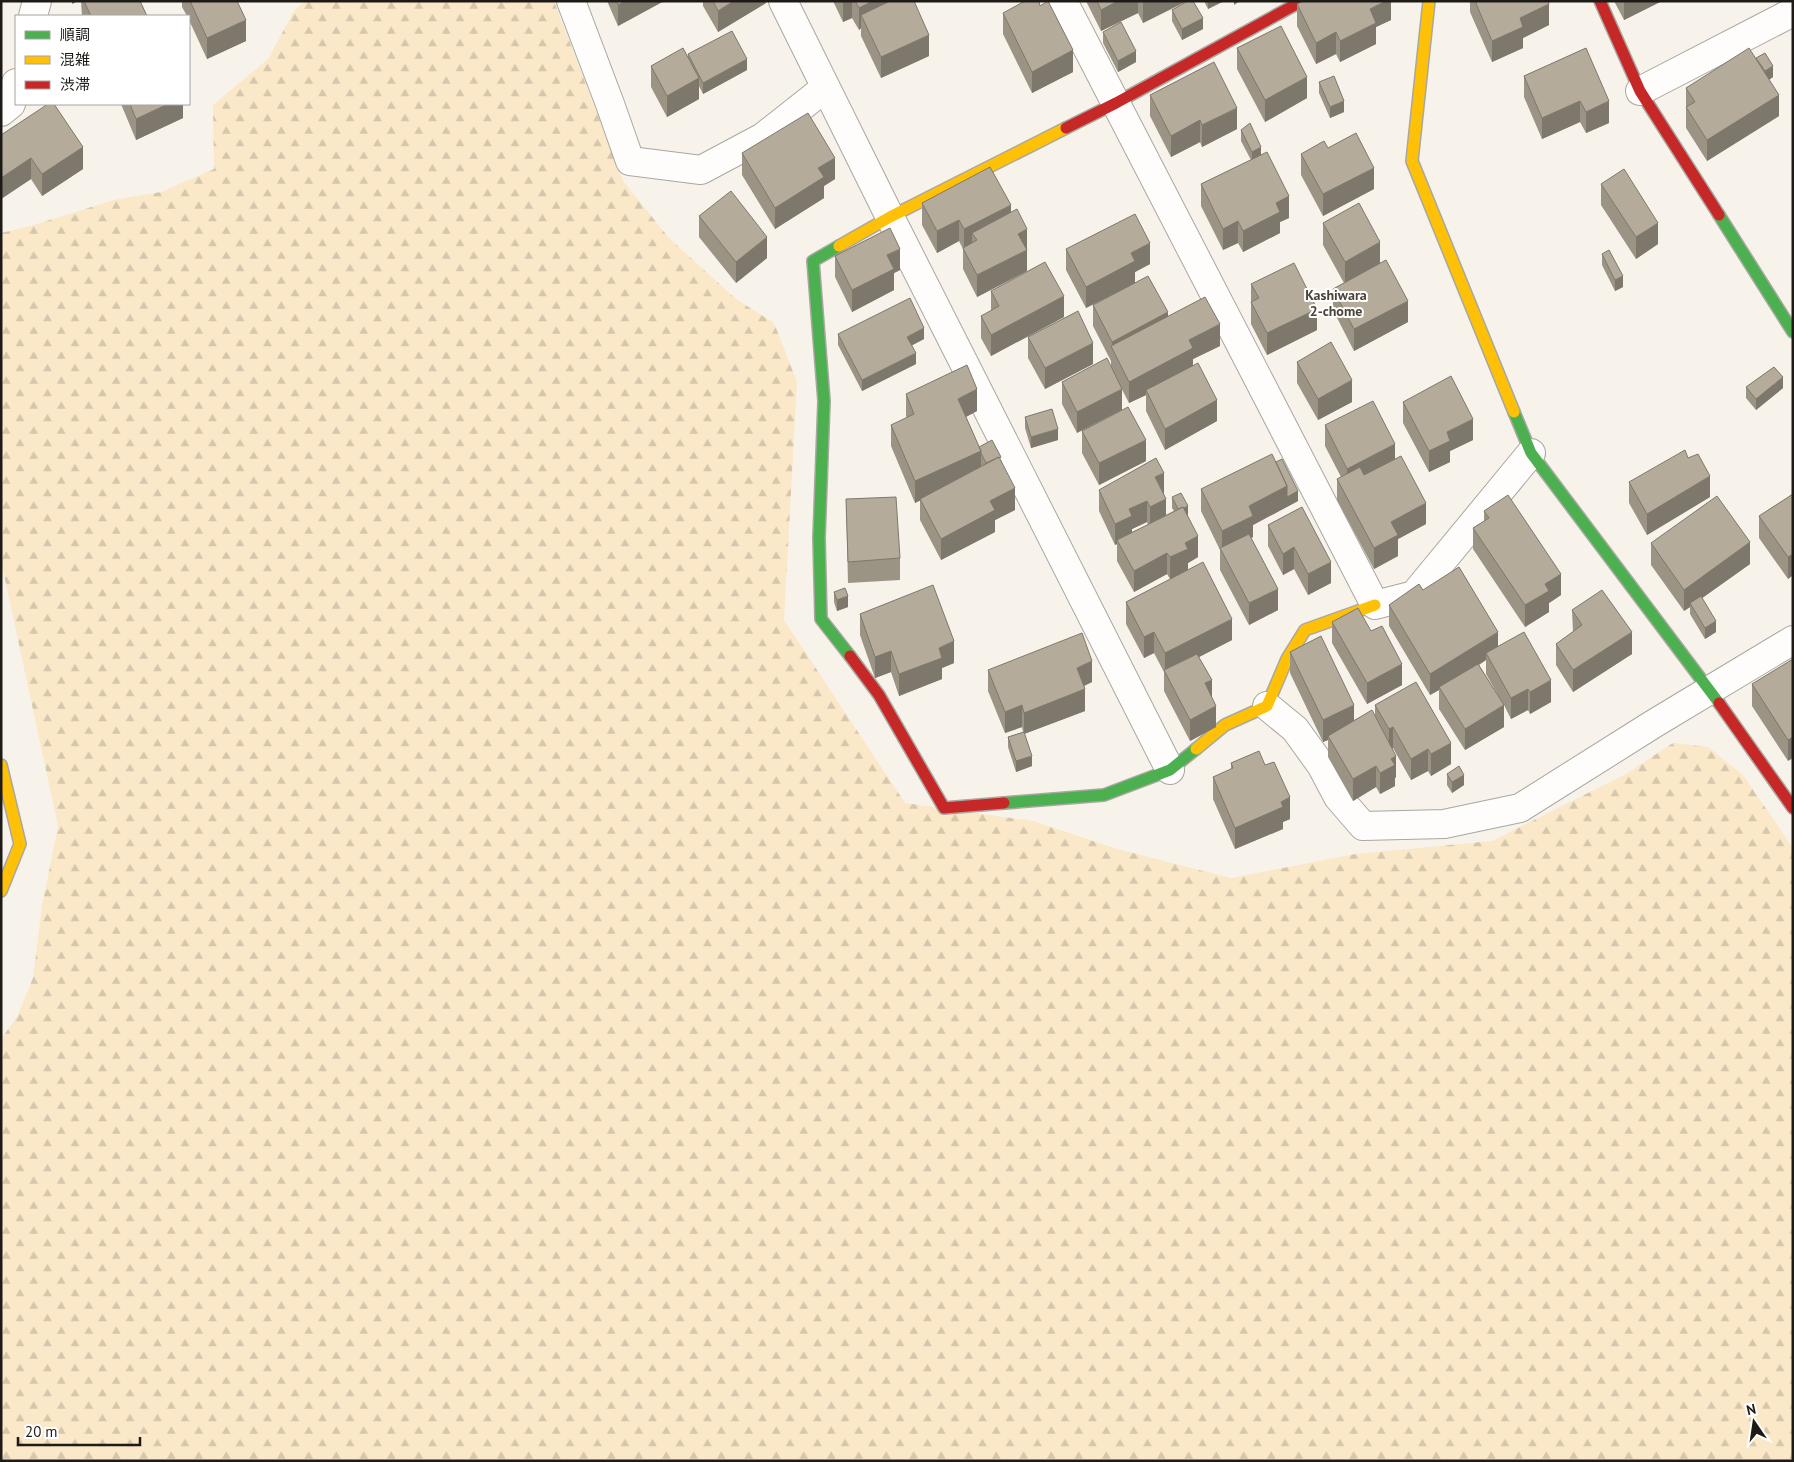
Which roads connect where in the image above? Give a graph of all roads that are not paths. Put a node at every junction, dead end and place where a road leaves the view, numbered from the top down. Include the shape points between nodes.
1 (37, 1) edge
2 (571, 1) edge
3 (783, 1) edge
4 (1063, 1) edge
5 (1302, 1) edge
6 (1429, 1) edge
7 (1600, 1) edge
8 (1793, 12) edge
9 (33, 15) edge
10 (15, 87) edge
11 (825, 88) junction
12 (1640, 91) junction
13 (1116, 103) junction
14 (1, 112) edge
15 (890, 217) junction
16 (1793, 332) edge
17 (1531, 453) junction
18 (1375, 605) junction
19 (1793, 640) edge
20 (1709, 689) junction
21 (1267, 706) junction
22 (1, 765) edge
23 (1170, 770) junction
24 (1793, 808) edge
25 (1, 891) edge

1 - 9 street
2 - 11 street via 630,161 701,170 763,137
3 - 11 street
4 - 13 street
5 - 13 street
6 - 17 street via 1412,160
7 - 12 street
8 - 12 street
10 - 14 street via 11,104
11 - 15 street
12 - 16 street
13 - 15 street
13 - 18 street
15 - 23 street
15 - 23 street via 813,261 824,401 819,538 821,619 879,695 944,808 1104,794
17 - 18 street via 1414,595
17 - 20 street
18 - 21 street via 1305,630 1287,659
19 - 20 street
20 - 21 street via 1520,808 1444,824 1363,826 1338,797 1295,729
20 - 24 street
21 - 23 street via 1225,724
22 - 25 street via 20,844

